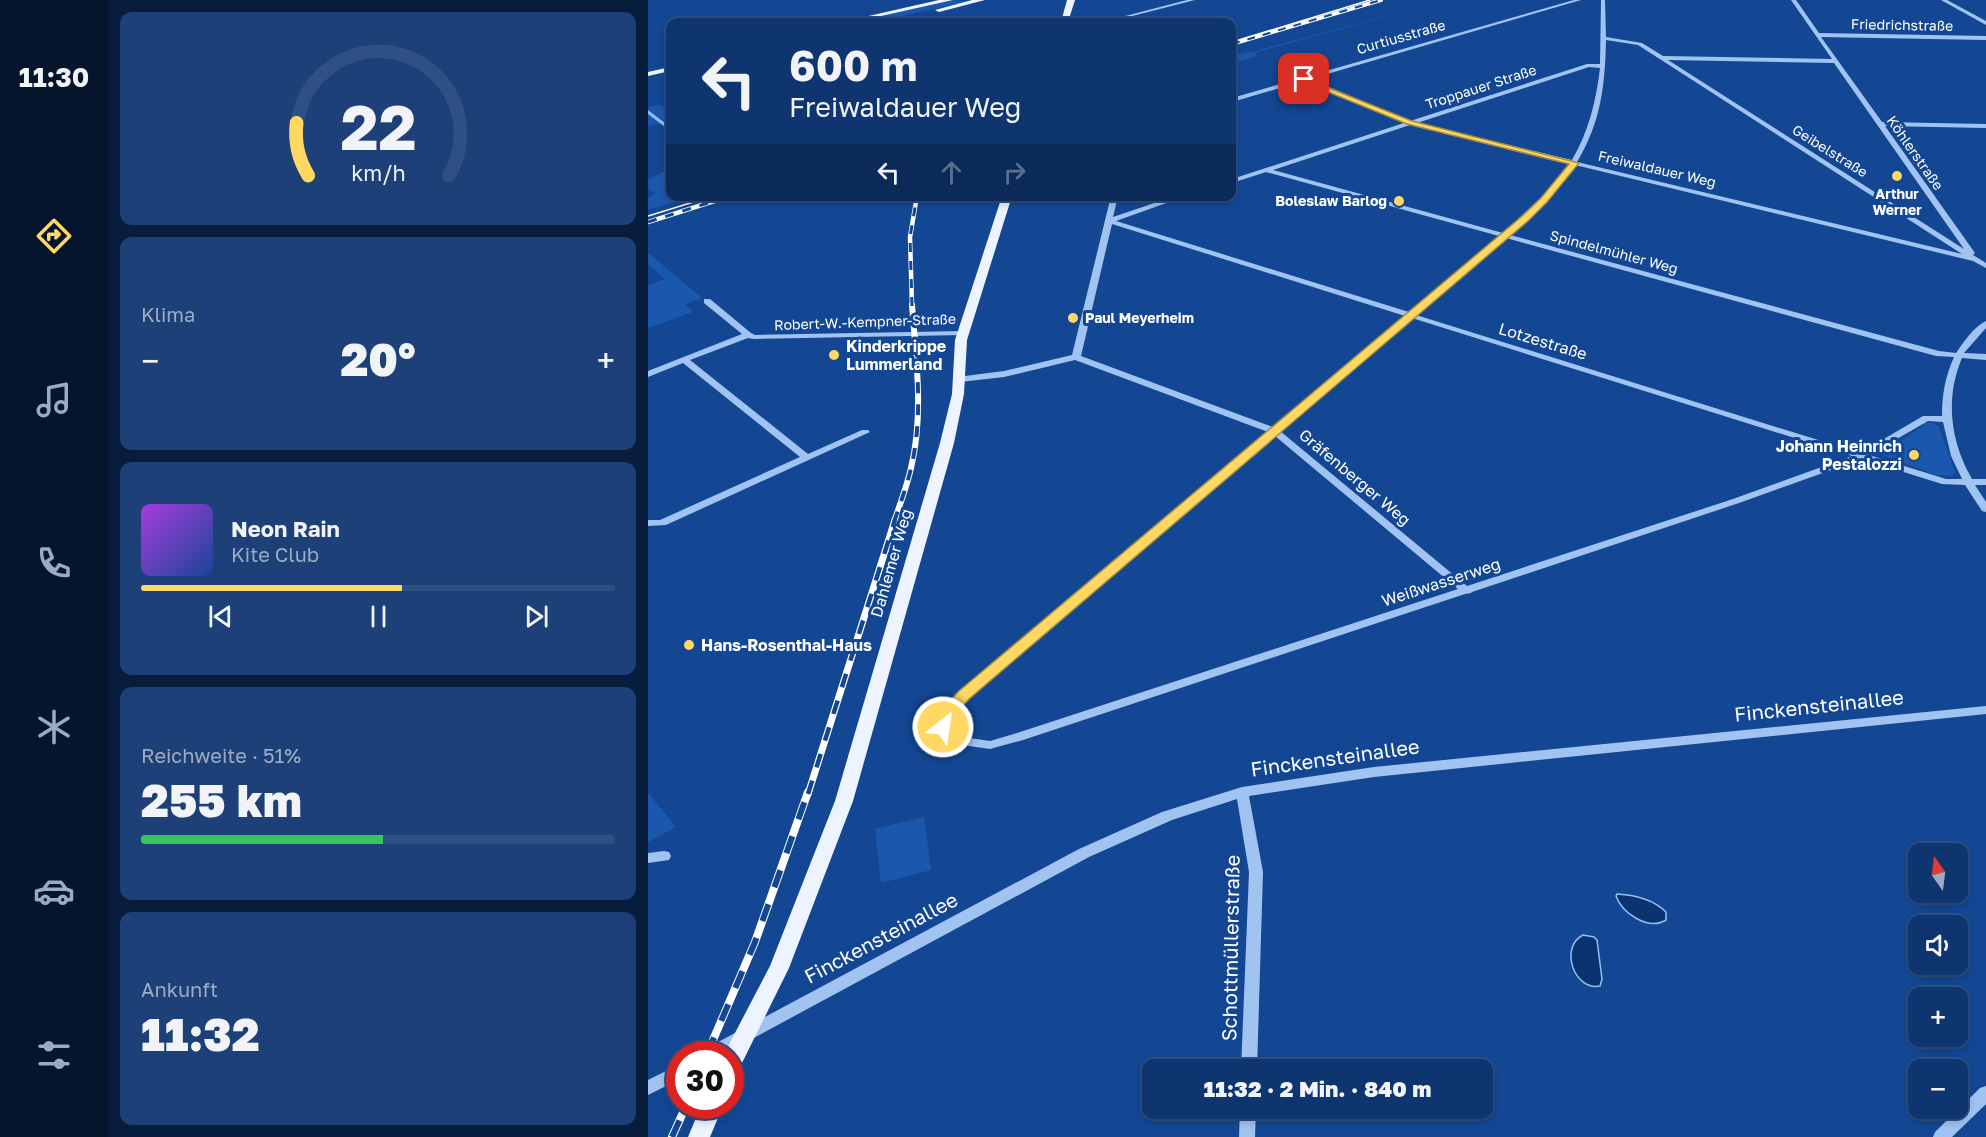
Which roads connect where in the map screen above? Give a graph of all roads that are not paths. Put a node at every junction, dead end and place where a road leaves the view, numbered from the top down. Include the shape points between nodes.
1 (948, 0) edge
2 (978, 0) edge
3 (1071, 0) edge
4 (1193, 0) edge
5 (1579, 0) edge
6 (1603, 0) edge
7 (1793, 0) edge
8 (1943, 0) edge
9 (865, 18) edge
10 (898, 18) edge
11 (1065, 18) edge
12 (1120, 18) edge
13 (1986, 23) edge
14 (1818, 35) junction
15 (1603, 38) junction
16 (1986, 39) edge
17 (1661, 58) junction
18 (1836, 61) junction
19 (666, 62) edge
20 (648, 66) edge
21 (1602, 66) junction
22 (666, 70) edge
23 (648, 74) edge
24 (1304, 79) junction
25 (1236, 99) edge
26 (1409, 123) junction
27 (1881, 124) junction
28 (1986, 126) edge
29 (1574, 163) junction
30 (1265, 170) junction
31 (1236, 180) edge
32 (1005, 201) edge
33 (1113, 201) edge
34 (1168, 201) edge
35 (1108, 221) junction
36 (1503, 236) junction
37 (1974, 259) junction
38 (1986, 266) edge
39 (707, 301) dead end
40 (1411, 315) junction
41 (1986, 323) edge
42 (964, 333) junction
43 (748, 335) junction
44 (1076, 357) junction
45 (1957, 357) junction
46 (1986, 357) edge
47 (686, 361) junction
48 (648, 374) edge
49 (960, 379) junction
50 (1944, 418) junction
51 (1275, 431) junction
52 (865, 432) dead end
53 (1861, 456) junction
54 (807, 458) junction
55 (1986, 482) edge
56 (1969, 484) junction
57 (1986, 509) edge
58 (648, 523) edge
59 (1467, 591) junction
60 (1986, 710) edge
61 (1242, 792) junction
62 (664, 856) dead end
63 (648, 858) edge
64 (745, 1035) junction
65 (734, 1041) edge
66 (742, 1041) edge
67 (1250, 1059) edge
68 (666, 1078) edge
69 (648, 1088) edge
70 (1986, 1093) edge
71 (707, 1119) edge
72 (1248, 1119) edge
73 (699, 1137) edge
74 (1247, 1137) edge
75 (1941, 1137) edge

1 - 9 main road
2 - 10 main road
3 - 11 main road
4 - 12 street
5 - 24 street, Curtiusstraße
6 - 15 street
7 - 14 street, Köhlerstraße
8 - 13 street
14 - 16 street, Friedrichstraße
14 - 18 street, Köhlerstraße
15 - 17 street, Geibelstraße via 1640,44
15 - 21 street
17 - 18 street, Geibelstraße
17 - 37 street, Geibelstraße
18 - 27 street, Köhlerstraße
19 - 20 main road
21 - 26 street, Troppauer Straße via 1589,64
21 - 29 street via 1600,108
22 - 23 main road
24 - 25 street, Curtiusstraße
24 - 26 street, Freiwaldauer Weg
26 - 29 street, Freiwaldauer Weg
26 - 30 street, Troppauer Straße
27 - 28 street
27 - 37 street, Köhlerstraße
29 - 36 street via 1544,200
29 - 37 street, Freiwaldauer Weg
30 - 31 street, Troppauer Straße
30 - 36 street, Spindelmühler Weg
32 - 42 main road, Dahlemer Weg
33 - 35 street
34 - 35 street
35 - 40 street, Lotzestraße
35 - 44 street
36 - 40 street
36 - 45 street, Spindelmühler Weg
37 - 38 street, Geibelstraße
39 - 43 street
40 - 51 street
40 - 53 street, Lotzestraße
41 - 45 street
42 - 43 street, Robert-W.-Kempner-Straße via 784,338
42 - 49 main road, Dahlemer Weg
43 - 47 street
44 - 49 street via 1004,374
44 - 51 street, Gräfenberger Weg
45 - 46 street, Spindelmühler Weg
45 - 50 street via 1947,387
47 - 48 street
47 - 54 street
49 - 64 main road, Dahlemer Weg via 947,443 844,801 779,968
50 - 53 street, Weißwasserweg via 1926,418
50 - 56 street
51 - 59 street, Gräfenberger Weg
51 - 59 street, Weißwasserweg via 964,695 947,713 943,727 952,740 976,745 1007,741
52 - 54 street
53 - 56 street, Lotzestraße via 1945,482
53 - 59 street, Weißwasserweg
54 - 58 street via 662,523
55 - 56 street, Lotzestraße
56 - 57 street
60 - 61 street, Finckensteinallee via 1374,772
61 - 64 street, Finckensteinallee via 1167,816 1084,853
61 - 67 street, Schottmüllerstraße via 1256,872
62 - 63 street
64 - 65 street, Finckensteinallee
64 - 66 main road, Dahlemer Weg
68 - 69 street
70 - 75 street
71 - 73 main road
72 - 74 street

